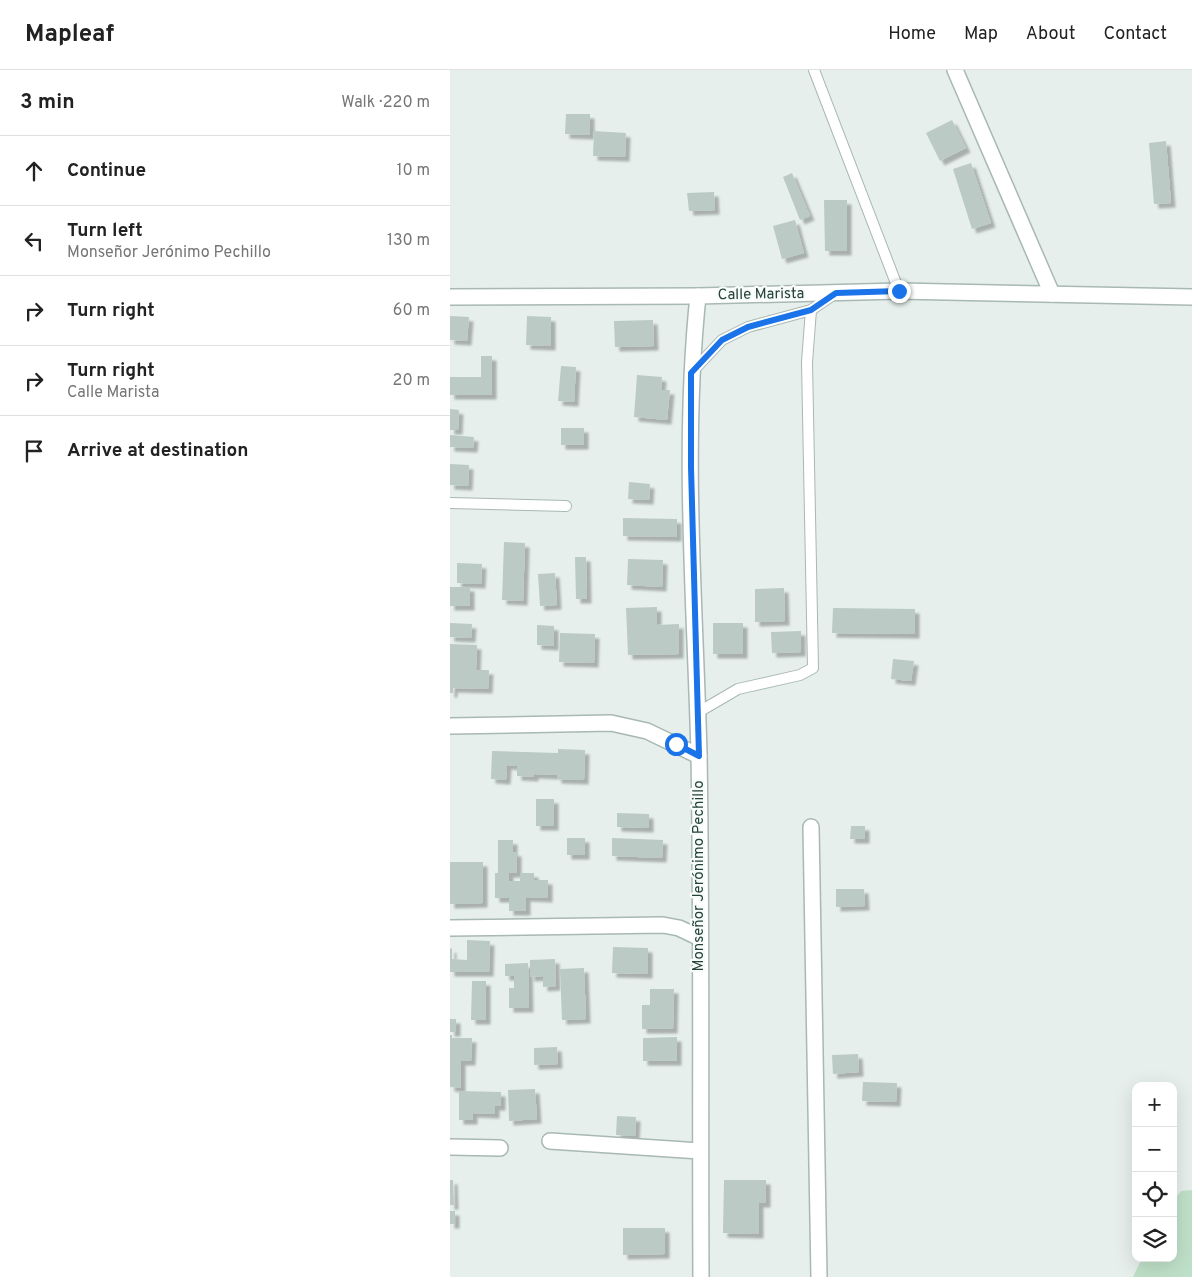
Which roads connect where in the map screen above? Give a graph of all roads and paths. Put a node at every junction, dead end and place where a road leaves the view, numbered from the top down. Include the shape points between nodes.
1 (814, 70) edge
2 (956, 70) edge
3 (899, 291) junction
4 (836, 293) junction
5 (1052, 294) junction
6 (698, 296) junction
7 (450, 297) edge
8 (1192, 297) edge
9 (811, 310) junction
10 (691, 373) junction
11 (450, 504) edge
12 (566, 506) dead end
13 (698, 713) junction
14 (450, 726) edge
15 (699, 756) junction
16 (811, 827) dead end
17 (450, 928) edge
18 (700, 938) junction
19 (550, 1141) dead end
20 (450, 1146) edge
21 (500, 1148) dead end
22 (700, 1151) junction
23 (701, 1277) edge
24 (818, 1277) edge

1 - 3 lane
2 - 5 street
3 - 4 street, Calle Marista
3 - 5 street, Calle Marista
4 - 6 street, Calle Marista
4 - 9 lane
5 - 8 street, Calle Marista
6 - 7 street, Calle Marista
6 - 10 street, Monseñor Jerónimo Pechillo
9 - 10 lane via 748,327 722,340
9 - 13 lane via 807,372 813,668 800,675 738,689
10 - 13 street, Monseñor Jerónimo Pechillo
11 - 12 lane
13 - 15 street, Monseñor Jerónimo Pechillo
14 - 15 street via 611,723 647,731
15 - 18 street, Monseñor Jerónimo Pechillo
16 - 24 street
17 - 18 street via 663,925
18 - 22 street, Monseñor Jerónimo Pechillo
19 - 22 street
20 - 21 street
22 - 23 street, Monseñor Jerónimo Pechillo

